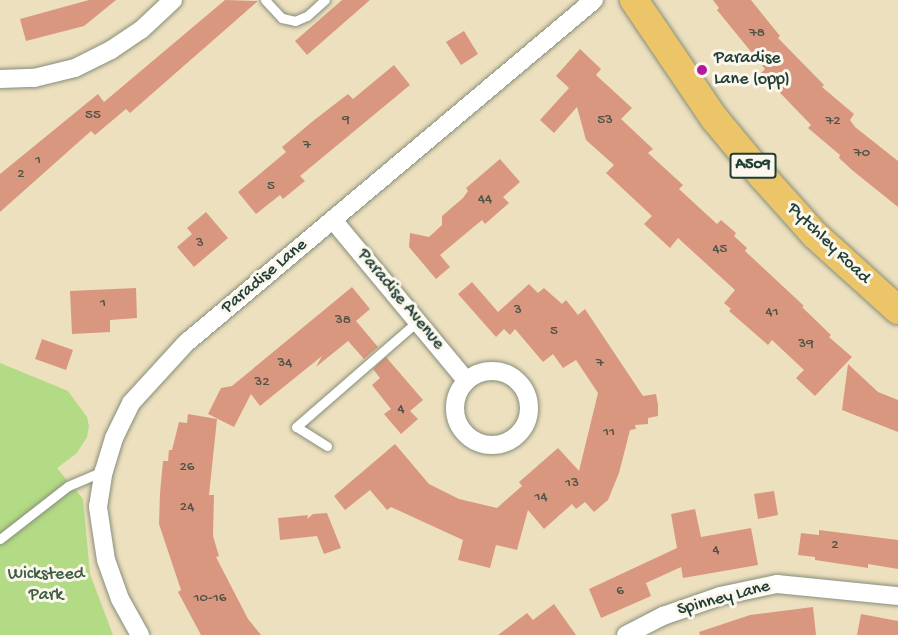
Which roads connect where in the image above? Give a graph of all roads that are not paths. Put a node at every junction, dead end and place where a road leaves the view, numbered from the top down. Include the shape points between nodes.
1 (172, 0) edge
2 (265, 0) edge
3 (325, 0) edge
4 (594, 0) edge
5 (634, 0) edge
6 (0, 79) edge
7 (333, 220) junction
8 (898, 310) edge
9 (418, 321) junction
10 (466, 380) junction
11 (327, 446) dead end
12 (104, 471) junction
13 (0, 538) edge
14 (898, 596) edge
15 (140, 635) edge
16 (626, 635) edge

1 - 6 street via 141,30 75,68 34,78
2 - 3 lane via 282,18 295,21
4 - 7 street, Paradise Lane
5 - 8 main road, Pytchley Road / A509 via 714,118 763,177 815,235
7 - 9 street, Paradise Avenue
7 - 12 street, Paradise Lane via 186,343 150,379 131,403
9 - 10 street, Paradise Avenue
9 - 11 lane via 296,427
10 - 10 street via 484,371 503,372 520,382 529,400 528,419 518,436 501,445 491,445 465,434 455,417 456,397
12 - 13 lane via 68,486
12 - 15 street, Paradise Lane via 98,507 106,560 120,599
14 - 16 street, Spinney Lane via 777,584 720,596 663,616

